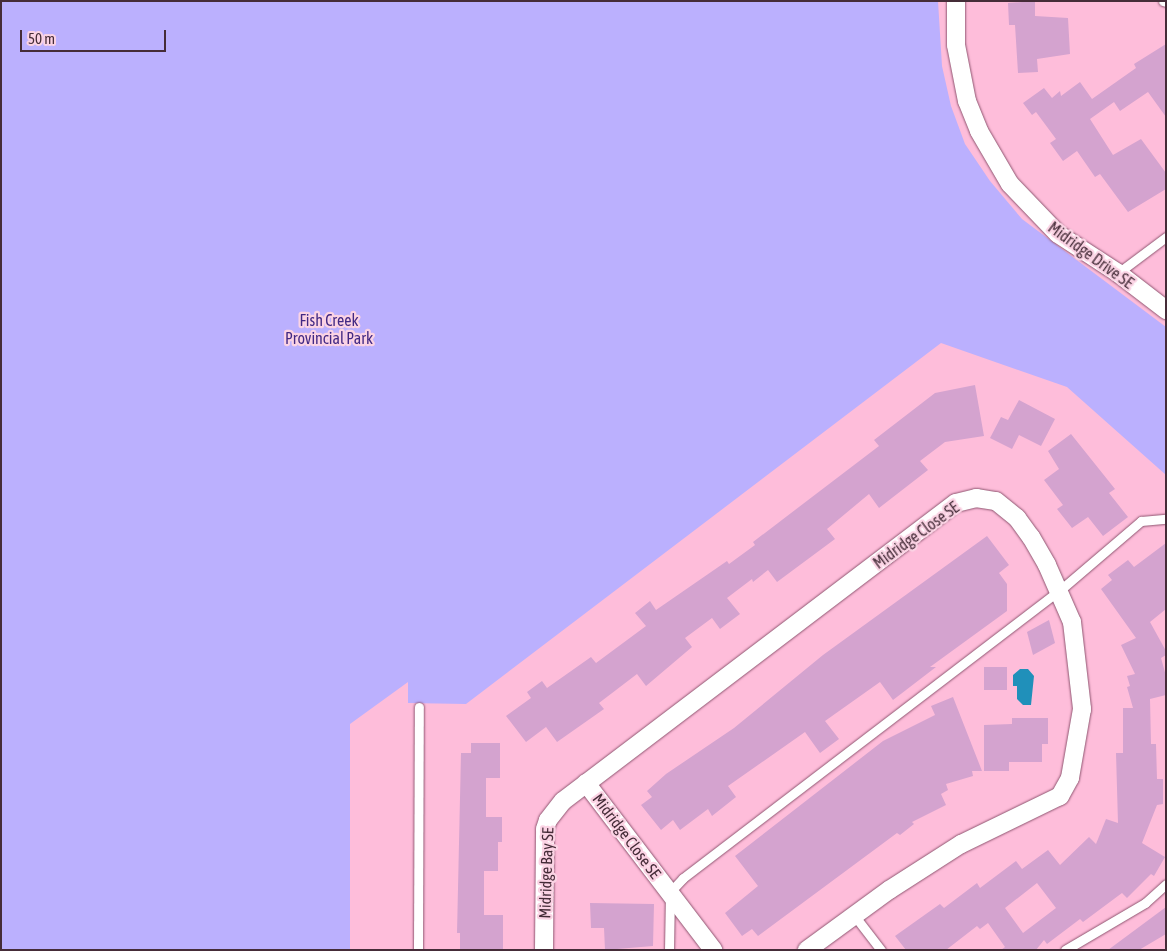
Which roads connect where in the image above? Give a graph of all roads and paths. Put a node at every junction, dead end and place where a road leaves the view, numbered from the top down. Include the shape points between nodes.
1 (956, 1) edge
2 (1166, 237) edge
3 (1118, 273) junction
4 (1166, 310) edge
5 (1166, 519) edge
6 (1059, 591) junction
7 (419, 707) dead end
8 (586, 783) junction
9 (1166, 884) edge
10 (670, 892) junction
11 (854, 915) junction
12 (418, 950) edge
13 (544, 950) edge
14 (669, 950) edge
15 (713, 950) edge
16 (807, 950) edge
17 (881, 950) edge
18 (1065, 950) edge

1 - 3 street, Midridge Drive SE via 960,72 967,101 993,158 1010,184 1058,234
2 - 3 lane
3 - 4 street, Midridge Drive SE
5 - 6 lane via 1141,521
6 - 8 street, Midridge Close SE via 1030,537 1005,506 988,498 961,501
6 - 10 lane via 683,878
6 - 11 street, Midridge Close SE via 1072,622 1082,709 1073,770 1066,788 1046,804 961,844
7 - 12 lane
8 - 10 street, Midridge Close SE
8 - 13 street, Midridge Bay SE via 563,801 548,820 544,842
9 - 18 lane via 1145,904
10 - 14 lane
10 - 15 street, Midridge Close SE
11 - 16 street, Midridge Close SE
11 - 17 lane

